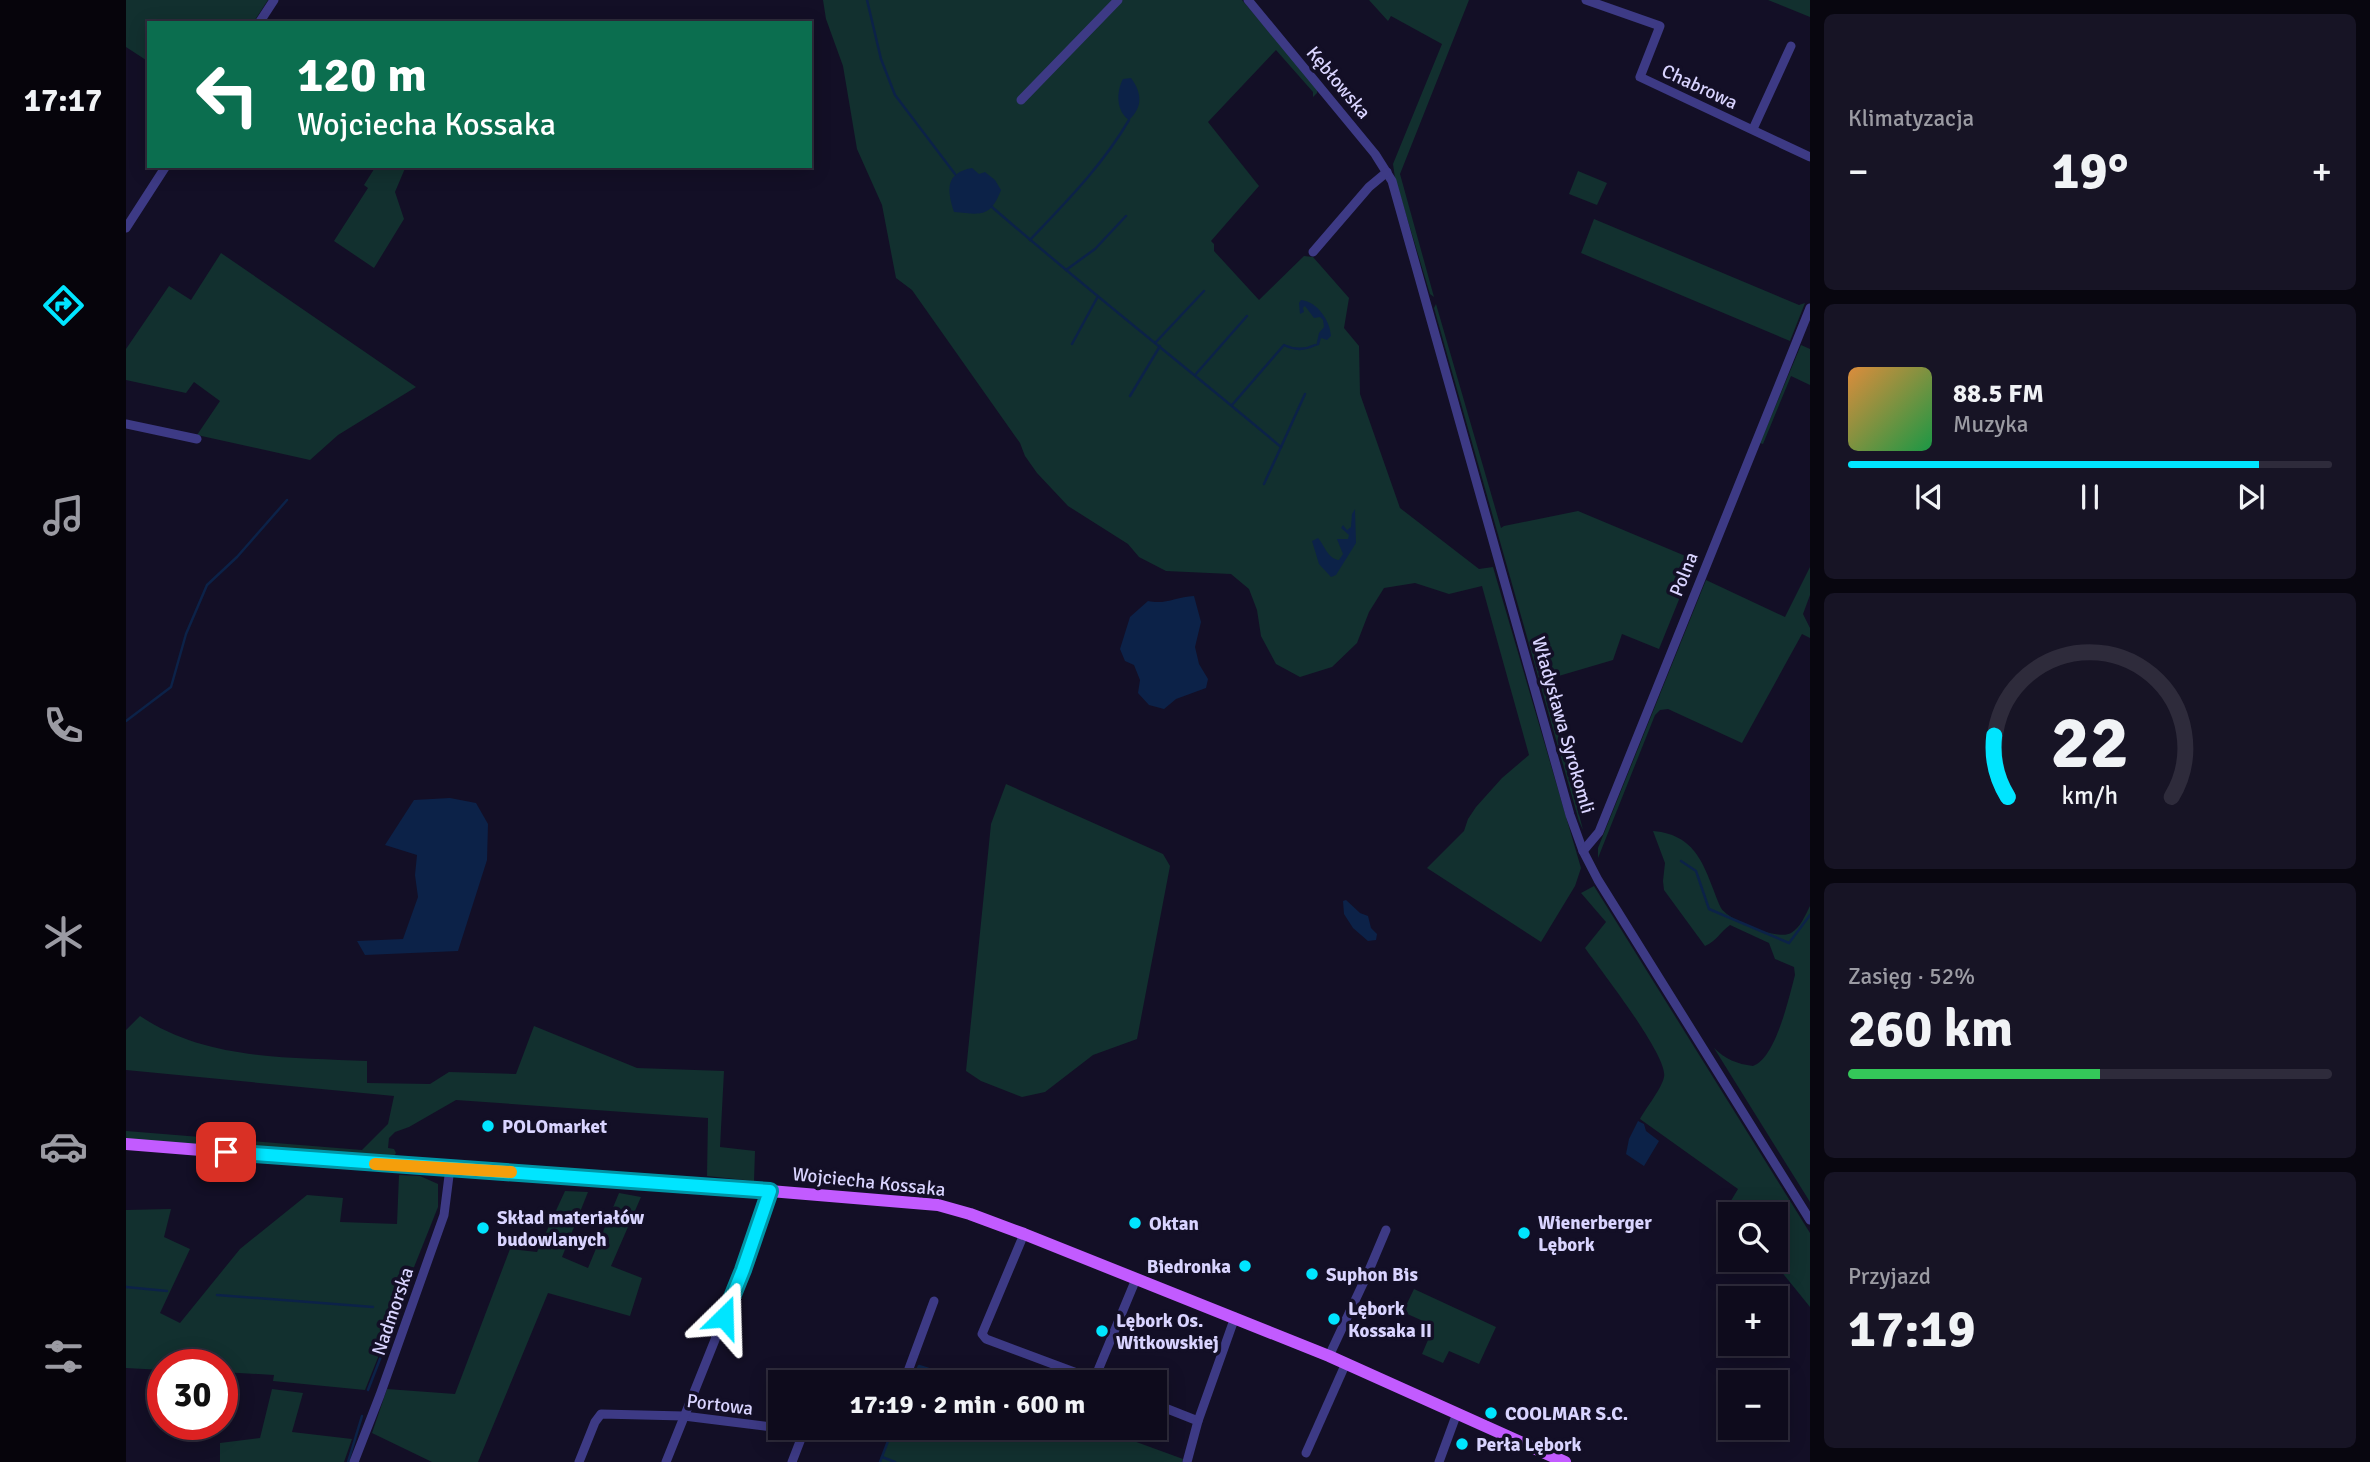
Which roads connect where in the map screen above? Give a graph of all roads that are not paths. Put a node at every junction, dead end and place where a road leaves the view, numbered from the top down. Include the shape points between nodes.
1 (274, 0) edge
2 (1118, 0) edge
3 (1248, 0) edge
4 (1586, 0) edge
5 (260, 21) edge
6 (1791, 46) dead end
7 (1021, 100) dead end
8 (1753, 129) junction
9 (1810, 157) edge
10 (165, 168) edge
11 (1387, 172) junction
12 (1396, 192) joint
13 (126, 228) edge
14 (1313, 252) dead end
15 (1810, 308) edge
16 (126, 424) edge
17 (197, 439) dead end
18 (1583, 850) junction
19 (126, 1144) edge
20 (450, 1168) junction
21 (770, 1191) junction
22 (1809, 1215) edge
23 (1386, 1230) dead end
24 (1024, 1234) junction
25 (1136, 1279) junction
26 (934, 1301) dead end
27 (1235, 1317) junction
28 (1329, 1356) junction
29 (1346, 1363) junction
30 (908, 1370) edge
31 (1069, 1370) edge
32 (1102, 1370) edge
33 (1167, 1409) edge
34 (1457, 1413) junction
35 (684, 1416) junction
36 (1198, 1421) junction
37 (768, 1426) edge
38 (801, 1440) edge
39 (1306, 1453) dead end
40 (354, 1462) edge
41 (579, 1462) edge
42 (666, 1462) edge
43 (792, 1462) edge
44 (1187, 1462) edge
45 (1439, 1462) edge
46 (1564, 1462) edge

1 - 5 street
2 - 7 street
3 - 11 street, Kębłowska
4 - 8 street, Chabrowa via 1660,26 1640,77
6 - 8 street, Chabrowa
8 - 9 street, Chabrowa
10 - 13 street
11 - 12 street, Kębłowska
11 - 14 street
12 - 18 street, Władysława Syrokomli
15 - 18 street, Polna via 1599,832
16 - 17 street
18 - 22 street, Władysława Syrokomli
19 - 20 main road, Wojciecha Kossaka
20 - 21 main road, Wojciecha Kossaka
20 - 40 street, Nadmorska via 444,1215
21 - 24 main road, Wojciecha Kossaka via 937,1205
21 - 35 street
23 - 28 street
24 - 25 main road, Wojciecha Kossaka
24 - 31 street via 982,1334
25 - 27 main road, Wojciecha Kossaka
25 - 32 street
26 - 30 street
27 - 28 main road, Wojciecha Kossaka
27 - 36 street
28 - 29 main road, Wojciecha Kossaka
29 - 34 main road, Wojciecha Kossaka
29 - 39 street
33 - 36 street
34 - 45 street
34 - 46 main road, Wojciecha Kossaka
35 - 37 street, Portowa
35 - 41 street, Portowa via 601,1414
35 - 42 street
36 - 44 street
38 - 43 street

